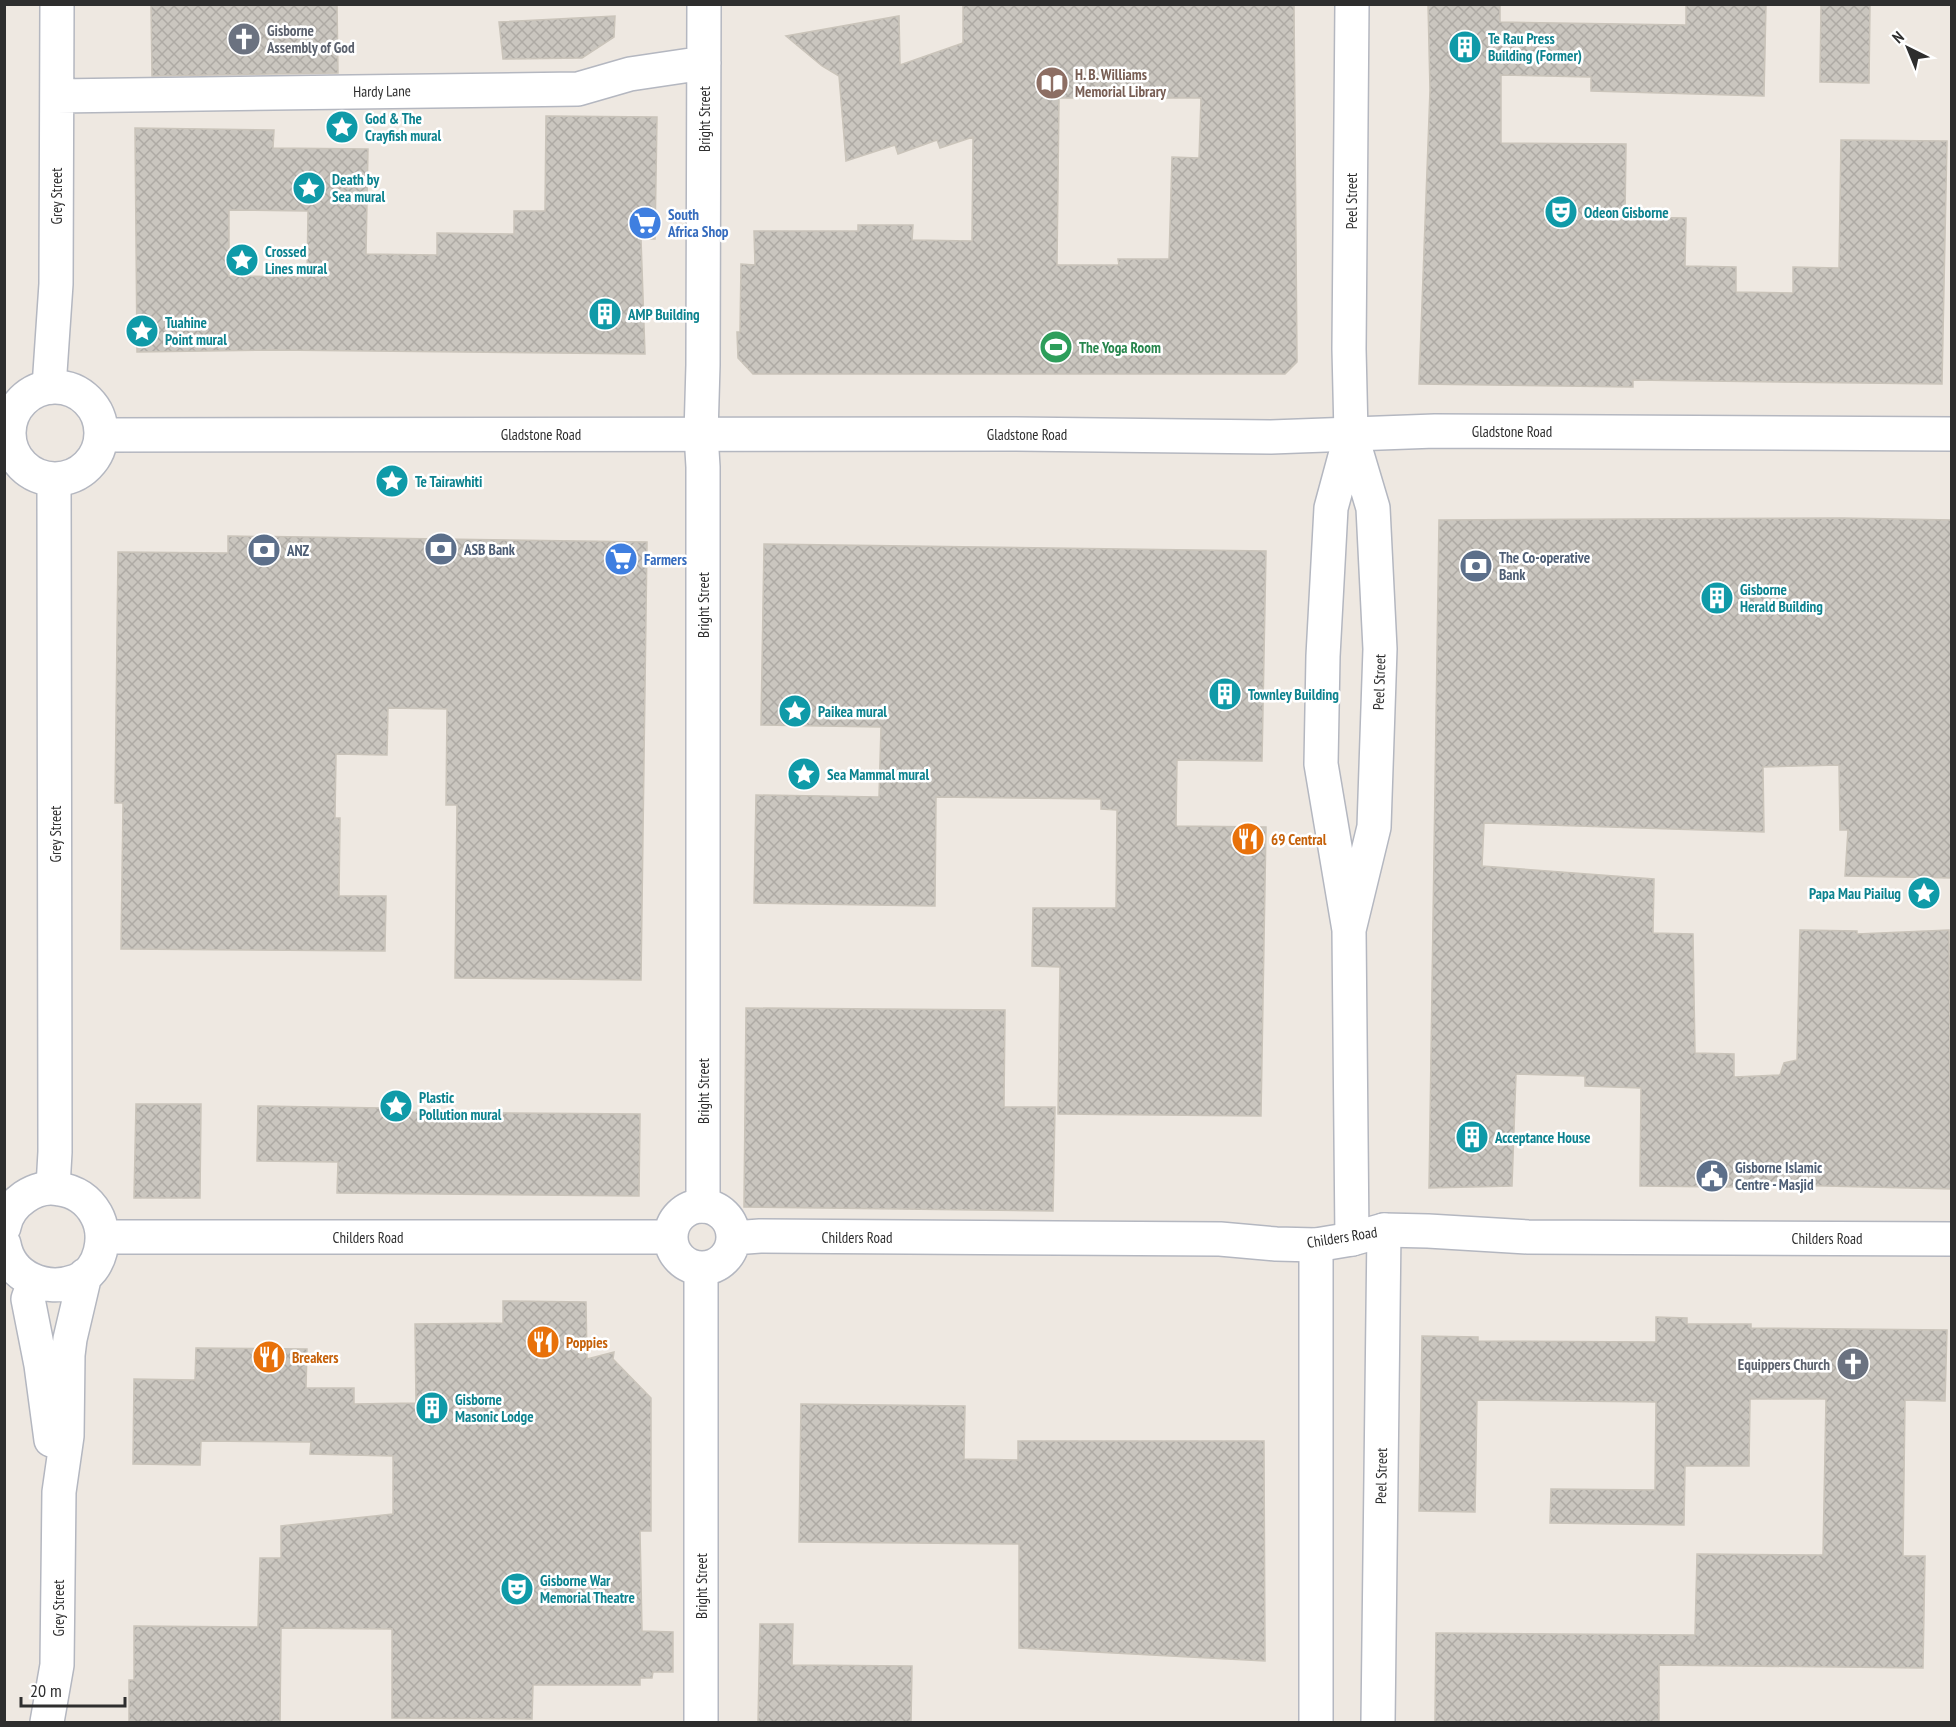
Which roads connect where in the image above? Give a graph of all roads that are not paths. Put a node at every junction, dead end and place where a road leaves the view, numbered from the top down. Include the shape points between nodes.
1 (57, 4) edge
2 (704, 4) edge
3 (1352, 4) edge
4 (704, 63) junction
5 (57, 96) junction
6 (49, 387) junction
7 (9, 412) edge
8 (702, 434) junction
9 (1352, 434) junction
10 (102, 435) junction
11 (1952, 435) edge
12 (9, 454) edge
13 (54, 480) junction
14 (1349, 930) junction
15 (53, 1187) junction
16 (703, 1206) junction
17 (4, 1227) edge
18 (1384, 1230) junction
19 (102, 1237) junction
20 (670, 1237) junction
21 (733, 1238) junction
22 (1352, 1239) junction
23 (1952, 1239) edge
24 (4, 1245) edge
25 (1316, 1245) junction
26 (701, 1269) junction
27 (85, 1275) junction
28 (34, 1282) junction
29 (59, 1492) junction
30 (47, 1722) edge
31 (701, 1722) edge
32 (1316, 1722) edge
33 (1378, 1722) edge

1 - 5 street, Grey Street
2 - 4 street, Bright Street
3 - 9 street, Peel Street
4 - 5 street, Hardy Lane via 630,74 578,88
4 - 8 street, Bright Street
5 - 6 street, Grey Street via 56,285
6 - 7 street via 34,392
6 - 10 street via 70,389 86,398 100,420
7 - 12 street
8 - 9 street, Gladstone Road via 1271,437
8 - 10 street, Gladstone Road
8 - 16 street, Bright Street
9 - 11 street, Gladstone Road via 1513,431
9 - 14 street, Peel Street via 1331,508 1321,764
9 - 14 street, Peel Street via 1373,508 1380,650 1374,827
10 - 13 street via 92,462 69,478
12 - 13 street via 35,475
13 - 15 street, Grey Street
14 - 22 street, Peel Street
15 - 17 street via 29,1194 19,1202 10,1211
15 - 19 street via 68,1190 93,1208
16 - 20 street via 680,1215
16 - 21 street via 724,1216
18 - 22 street, Childers Road
18 - 23 street, Childers Road via 1528,1237
18 - 33 street, Peel Street
19 - 20 street, Childers Road
19 - 27 street via 102,1252
20 - 26 street via 679,1259
21 - 25 street, Childers Road via 1208,1239
21 - 26 street via 723,1260
22 - 25 street, Childers Road
24 - 28 street via 13,1265
25 - 32 street
26 - 31 street, Bright Street
27 - 28 street via 62,1284
27 - 29 street, Grey Street via 68,1355 67,1436
28 - 29 street, Grey Street via 28,1299
29 - 30 street, Grey Street via 57,1665

